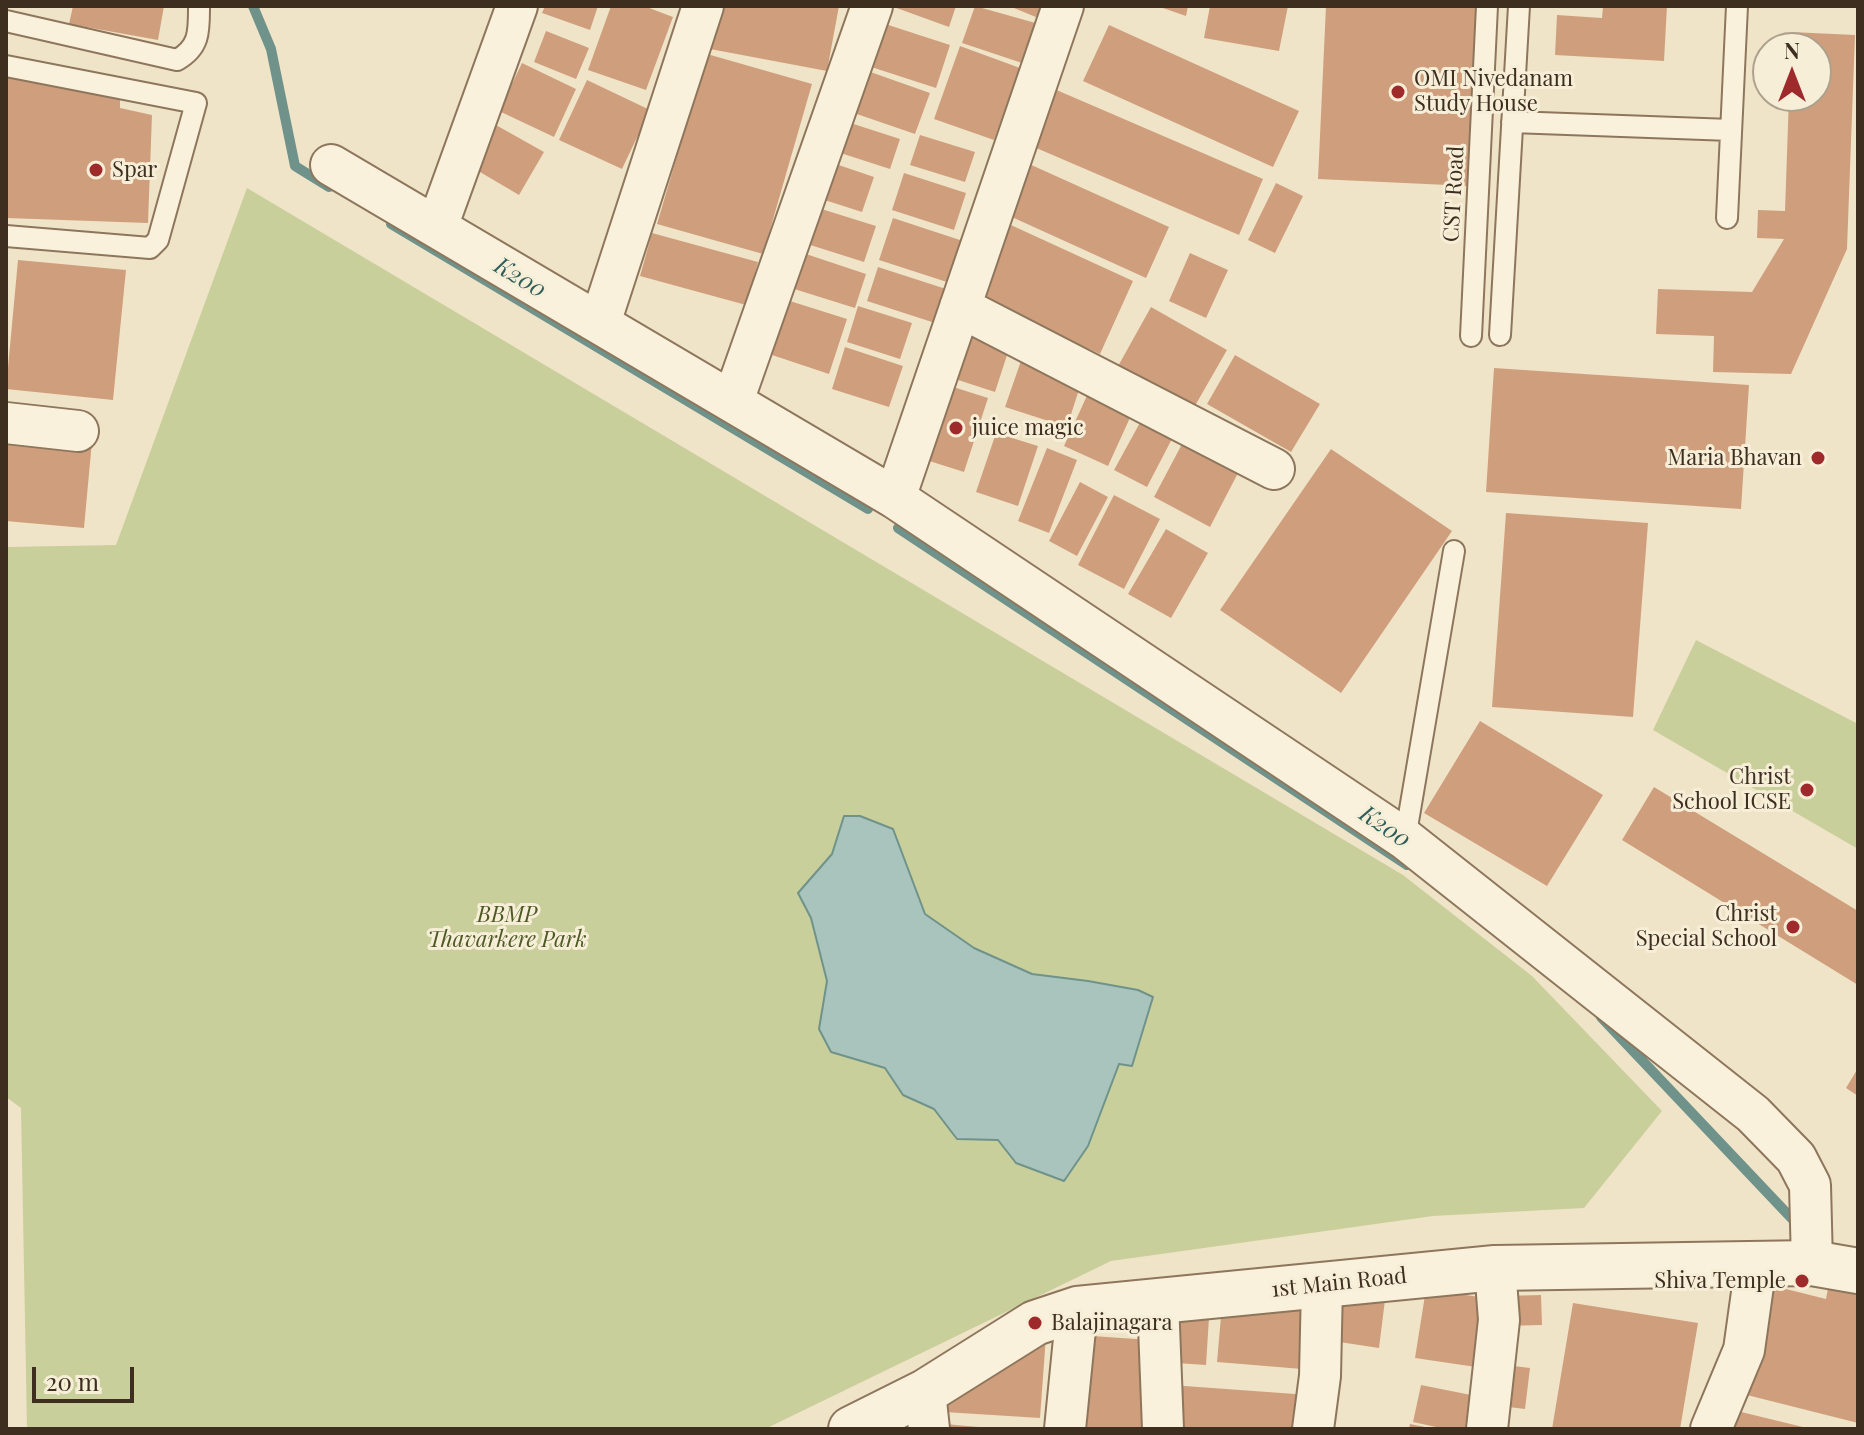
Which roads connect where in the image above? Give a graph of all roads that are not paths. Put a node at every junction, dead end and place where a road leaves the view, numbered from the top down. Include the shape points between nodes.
1 (199, 6) edge
2 (517, 6) edge
3 (703, 6) edge
4 (872, 6) edge
5 (1063, 6) edge
6 (1487, 6) edge
7 (1519, 6) edge
8 (1737, 6) edge
9 (6, 21) edge
10 (6, 66) edge
11 (1512, 122) junction
12 (1731, 130) junction
13 (331, 165) dead end
14 (1727, 218) dead end
15 (437, 227) junction
16 (6, 236) edge
17 (960, 307) junction
18 (600, 323) junction
19 (1500, 335) dead end
20 (1471, 336) dead end
21 (733, 401) junction
22 (6, 423) edge
23 (78, 431) dead end
24 (1274, 469) dead end
25 (895, 498) junction
26 (1454, 551) dead end
27 (1405, 839) junction
28 (1812, 1263) junction
29 (1756, 1264) junction
30 (1495, 1268) junction
31 (1858, 1271) edge
32 (1322, 1285) junction
33 (1158, 1301) junction
34 (1077, 1309) junction
35 (927, 1410) edge
36 (851, 1429) edge
37 (1065, 1429) edge
38 (1163, 1429) edge
39 (1313, 1429) edge
40 (1487, 1429) edge
41 (1711, 1429) edge

1 - 9 lane via 199,38 190,53 177,60
2 - 15 street
3 - 18 street
4 - 21 street
5 - 17 street
6 - 20 lane, CST Road
7 - 11 lane
8 - 12 lane
10 - 16 lane via 196,103 158,240 150,248
11 - 12 lane
11 - 19 lane
12 - 14 lane
13 - 15 street
15 - 18 street
17 - 24 street
17 - 25 street
18 - 21 street
21 - 25 street
22 - 23 street
25 - 27 street
26 - 27 lane
27 - 28 street via 1753,1114 1796,1158 1810,1185
28 - 29 street, 1st Main Road
28 - 31 street, 1st Main Road
29 - 30 street, 1st Main Road
29 - 41 street via 1744,1350
30 - 32 street, 1st Main Road
30 - 40 street via 1497,1370
32 - 33 street, 1st Main Road
32 - 39 street
33 - 34 street, 1st Main Road
33 - 38 street
34 - 35 street, 1st Main Road via 1035,1323
34 - 37 street
35 - 36 street, 1st Main Road

